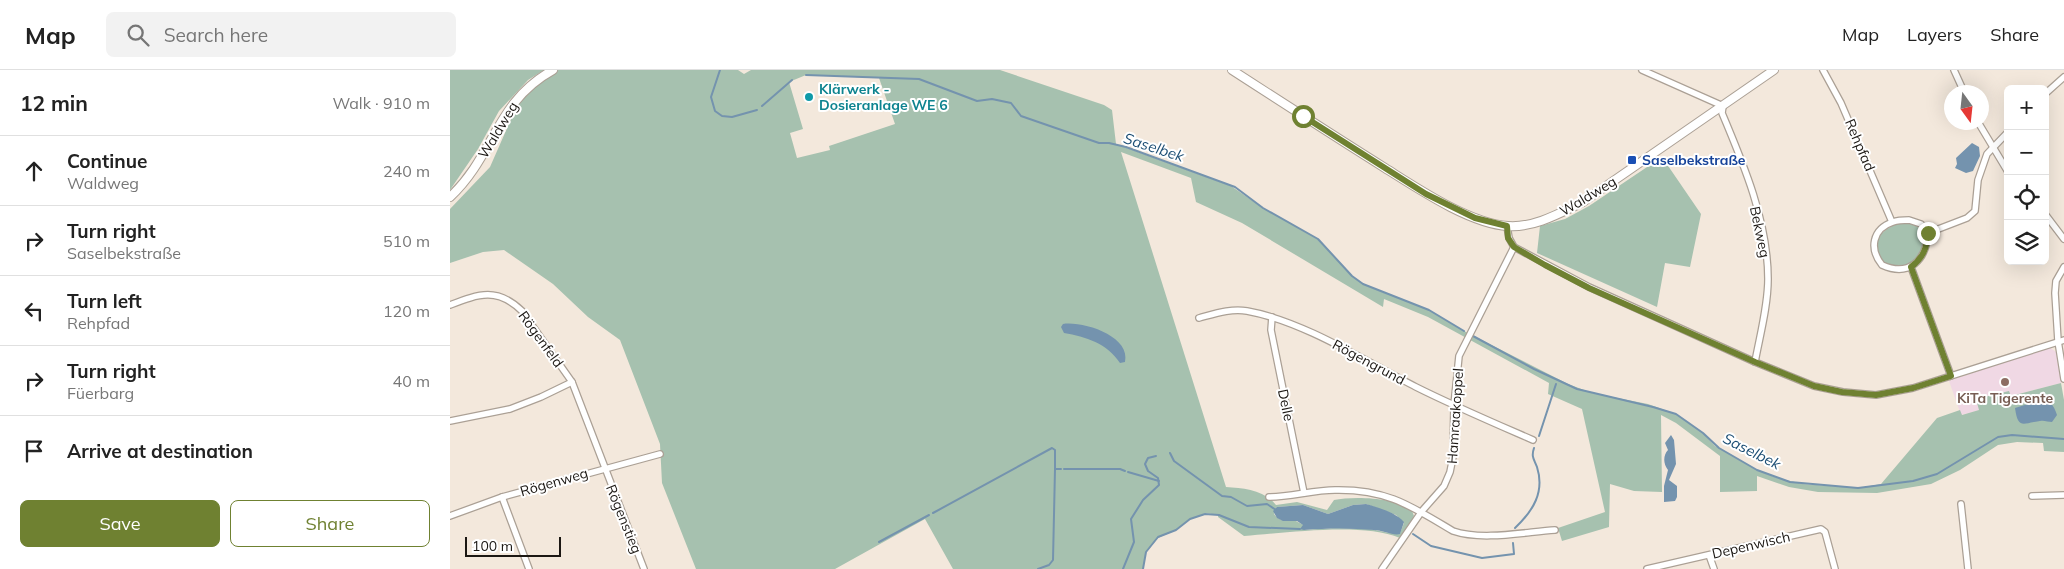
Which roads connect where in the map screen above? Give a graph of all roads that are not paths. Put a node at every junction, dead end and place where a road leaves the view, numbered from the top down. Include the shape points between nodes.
1 (553, 70) edge
2 (1232, 70) edge
3 (1642, 70) edge
4 (1774, 70) edge
5 (1823, 70) edge
6 (1954, 70) edge
7 (2064, 77) edge
8 (1961, 85) edge
9 (2049, 90) edge
10 (1722, 106) junction
11 (1982, 130) edge
12 (2004, 136) edge
13 (1992, 148) junction
14 (2004, 166) edge
15 (450, 197) edge
16 (2049, 219) edge
17 (1892, 222) junction
18 (1507, 226) junction
19 (1928, 233) junction
20 (2064, 239) edge
21 (1514, 247) junction
22 (2064, 266) edge
23 (1911, 267) junction
24 (450, 305) edge
25 (1272, 317) junction
26 (1199, 318) dead end
27 (2061, 340) edge
28 (1755, 362) junction
29 (1951, 376) junction
30 (2064, 379) edge
31 (572, 382) junction
32 (1454, 405) junction
33 (450, 421) edge
34 (1533, 440) dead end
35 (660, 454) dead end
36 (604, 468) junction
37 (1304, 493) junction
38 (2064, 495) edge
39 (2032, 496) dead end
40 (502, 497) junction
41 (1269, 497) dead end
42 (1962, 504) dead end
43 (1422, 511) junction
44 (450, 516) edge
45 (1555, 530) dead end
46 (1709, 554) junction
47 (529, 569) edge
48 (644, 569) edge
49 (1382, 569) edge
50 (1647, 569) edge
51 (1714, 569) edge
52 (1834, 569) edge
53 (1968, 569) edge

1 - 15 main road, Waldweg via 516,99 475,168
2 - 18 main road, Waldweg via 1426,194 1475,218
3 - 10 street
4 - 10 main road, Waldweg
5 - 17 street, Rehpfad via 1841,103
6 - 8 street
7 - 9 street
10 - 18 main road, Waldweg via 1583,202 1528,224
10 - 28 street, Bekweg via 1766,246 1767,295
11 - 13 street
12 - 13 street
13 - 14 street
13 - 19 street via 1978,180 1975,211 1967,218
16 - 20 street
17 - 19 street via 1909,220 1921,224
17 - 23 street via 1874,239 1874,252 1882,265 1889,268
18 - 21 street via 1508,238
19 - 23 street via 1924,253
21 - 28 street via 1589,288
21 - 32 street, Hamraakoppel via 1459,356
22 - 27 street via 2056,281
23 - 29 street
24 - 31 street, Rögenfeld via 482,294 513,303
25 - 26 street, Rögengrund via 1245,310
25 - 32 street, Rögengrund via 1330,342
25 - 37 street, Delle via 1271,330
27 - 29 street
27 - 30 street
28 - 29 street via 1814,386 1876,395
31 - 33 street, Rögenfeld via 510,409
31 - 36 street, Rögenfeld
32 - 34 street, Rögengrund
32 - 43 street, Hamraakoppel via 1454,457 1450,472 1444,486
35 - 36 street, Rögenweg
36 - 40 street, Rögenweg
36 - 48 street, Rögenstieg
37 - 41 street
37 - 43 street via 1340,490 1385,495
38 - 39 street
40 - 44 street, Rögenweg
40 - 47 street
42 - 53 street
43 - 45 street via 1453,531 1470,535
43 - 49 street, Hamraakoppel
46 - 50 street, Depenwisch
46 - 51 street
46 - 52 street, Depenwisch via 1821,529 1825,532

